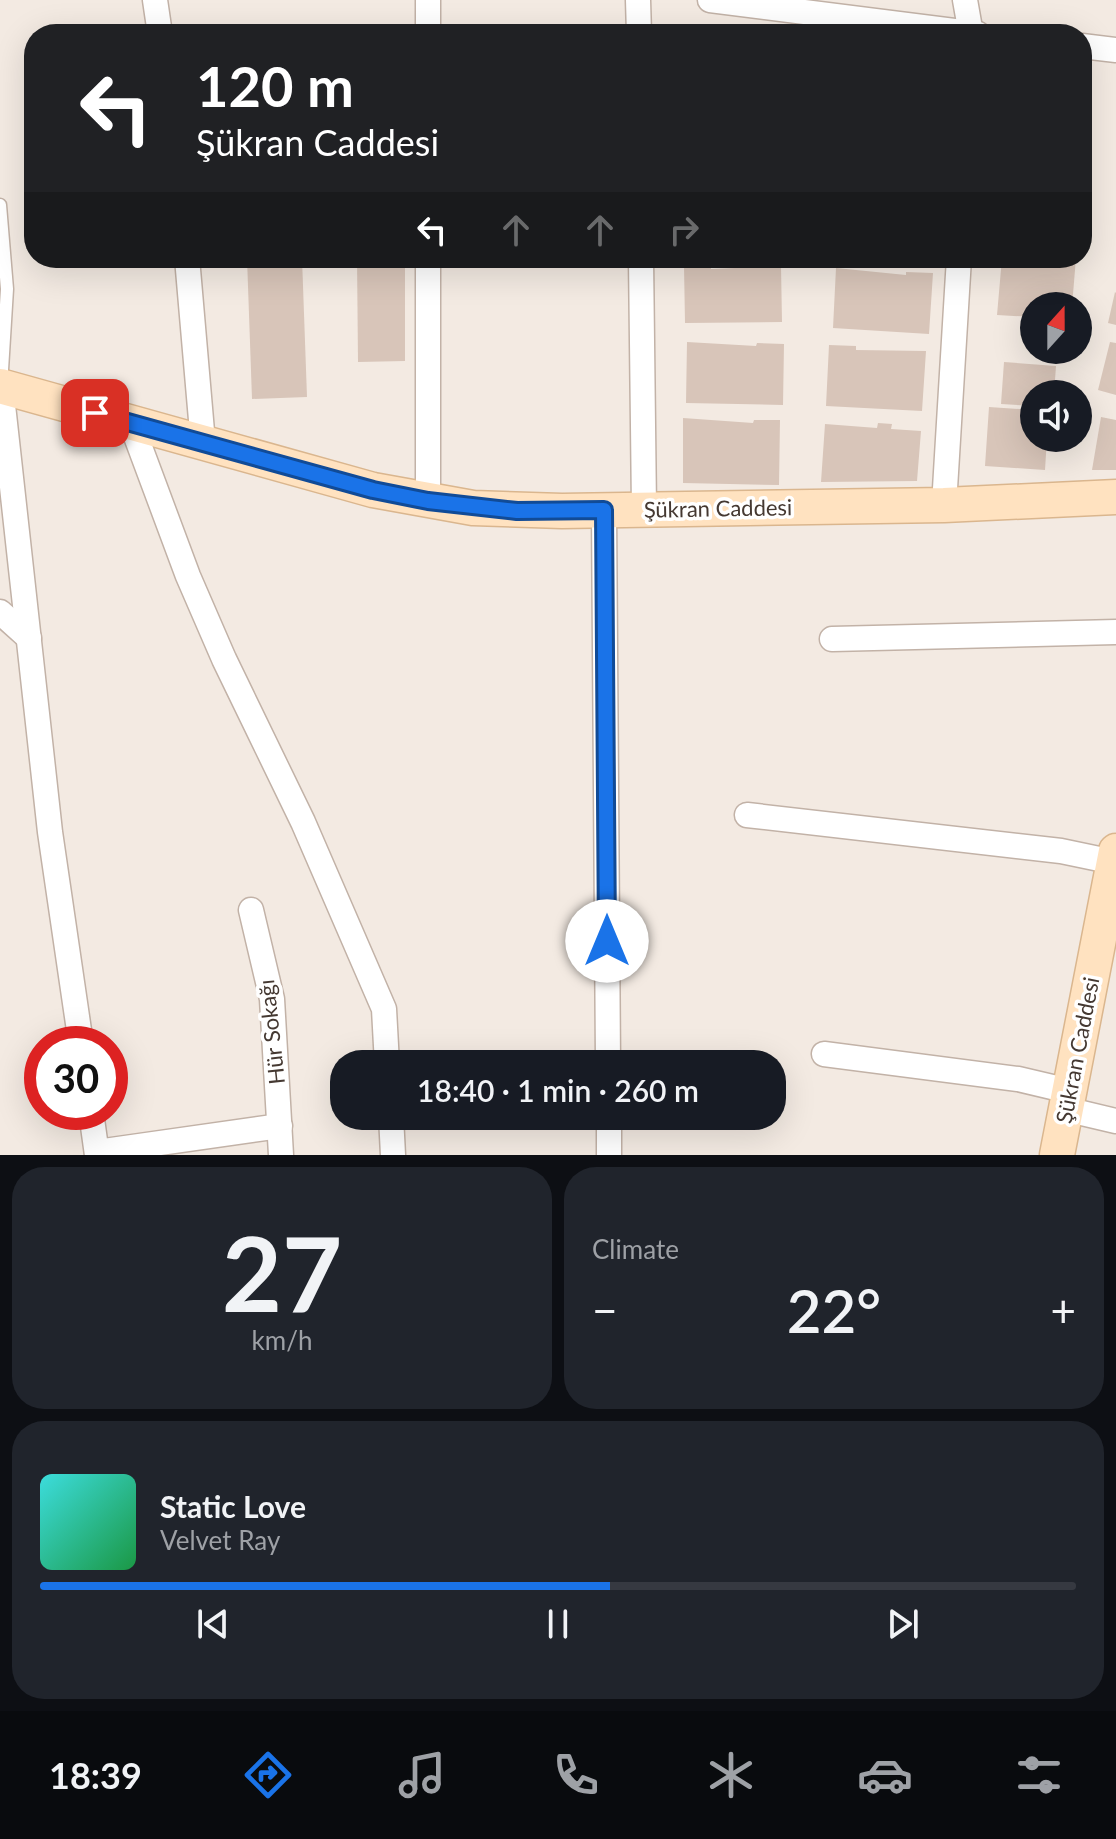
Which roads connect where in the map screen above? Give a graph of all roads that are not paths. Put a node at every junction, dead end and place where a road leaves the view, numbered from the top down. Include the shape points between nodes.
1 (155, 0) edge
2 (428, 0) edge
3 (638, 0) edge
4 (710, 0) edge
5 (965, 0) edge
6 (159, 24) edge
7 (428, 24) edge
8 (639, 24) edge
9 (894, 24) edge
10 (969, 24) edge
11 (1092, 47) edge
12 (1116, 50) edge
13 (0, 205) edge
14 (188, 268) edge
15 (428, 268) edge
16 (641, 268) edge
17 (958, 268) edge
18 (1, 386) edge
19 (131, 423) junction
20 (203, 443) junction
21 (1116, 497) edge
22 (428, 501) junction
23 (944, 505) junction
24 (644, 509) junction
25 (604, 510) junction
26 (0, 612) edge
27 (1116, 632) edge
28 (29, 638) junction
29 (832, 639) dead end
30 (747, 815) dead end
31 (1115, 856) edge
32 (251, 910) dead end
33 (1108, 935) edge
34 (78, 1026) edge
35 (386, 1050) edge
36 (608, 1050) edge
37 (824, 1054) dead end
38 (1067, 1100) junction
39 (1116, 1121) edge
40 (280, 1126) junction
41 (94, 1130) edge
42 (392, 1130) edge
43 (609, 1130) edge
44 (97, 1154) edge
45 (281, 1155) edge
46 (393, 1155) edge
47 (609, 1155) edge
48 (1057, 1155) edge

1 - 6 street
2 - 7 street
3 - 8 street
4 - 9 street
5 - 10 street
11 - 12 street
13 - 18 lane via 7,289
14 - 20 street
15 - 22 street
16 - 24 street
17 - 23 street
18 - 19 street, Şükran Caddesi
18 - 28 street
19 - 20 street, Şükran Caddesi
19 - 35 street via 188,576 384,1009
20 - 22 street, Şükran Caddesi
21 - 23 street, Şükran Caddesi
22 - 25 street, Şükran Caddesi via 517,511
23 - 24 street, Şükran Caddesi
24 - 25 street, Şükran Caddesi
25 - 36 street
26 - 28 street
27 - 29 street
28 - 34 street
30 - 31 street
31 - 33 street, Şükran Caddesi
32 - 40 street, Hür Sokağı via 272,999
33 - 38 street, Şükran Caddesi
37 - 38 street via 1018,1079
38 - 39 street
38 - 48 street, Şükran Caddesi
40 - 44 street
40 - 45 street, Hür Sokağı
41 - 44 street
42 - 46 street
43 - 47 street

